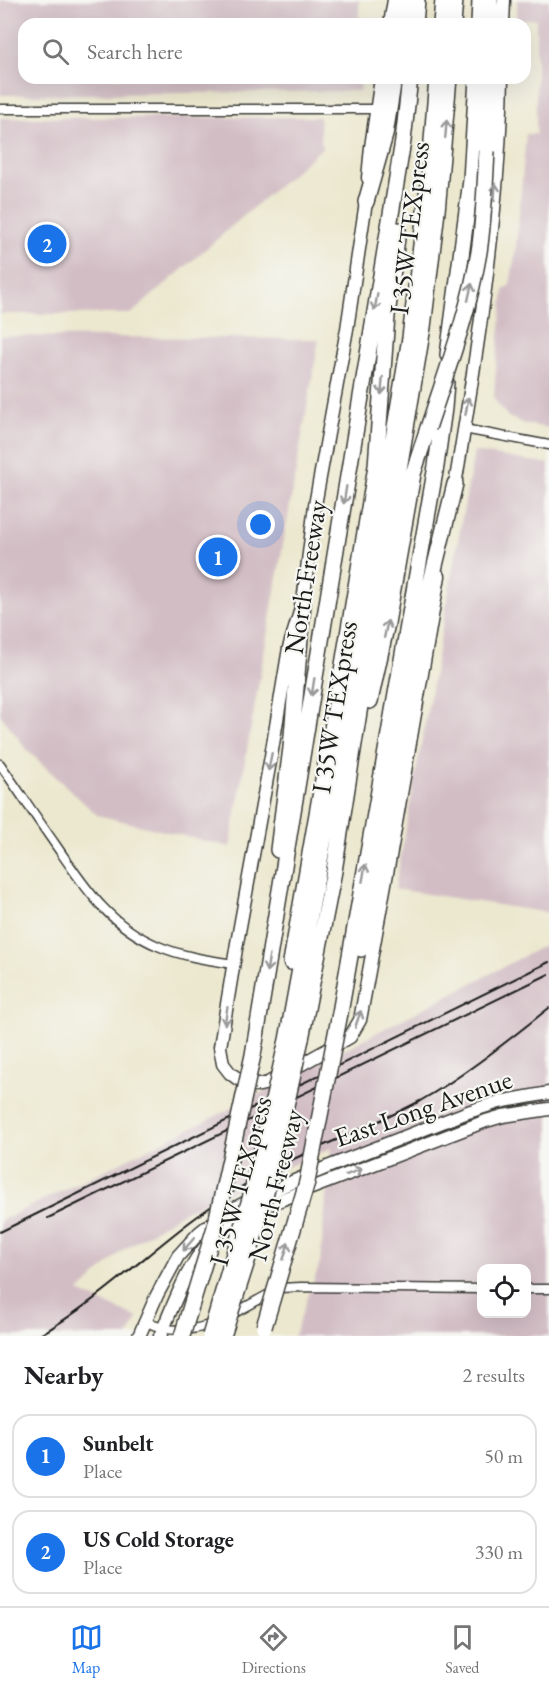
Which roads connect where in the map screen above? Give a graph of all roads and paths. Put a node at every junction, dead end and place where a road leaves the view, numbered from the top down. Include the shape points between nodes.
1 (394, 0) edge
2 (407, 0) edge
3 (417, 0) edge
4 (443, 0) edge
5 (455, 0) edge
6 (480, 0) edge
7 (490, 0) edge
8 (504, 0) edge
9 (391, 18) edge
10 (404, 18) edge
11 (416, 18) edge
12 (442, 18) edge
13 (454, 18) edge
14 (479, 18) edge
15 (492, 18) edge
16 (503, 18) edge
17 (380, 84) edge
18 (393, 84) edge
19 (409, 84) edge
20 (437, 84) edge
21 (448, 84) edge
22 (477, 84) edge
23 (491, 84) edge
24 (501, 84) edge
25 (0, 109) edge
26 (376, 109) junction
27 (403, 141) junction
28 (366, 202) junction
29 (464, 429) junction
30 (549, 445) edge
31 (455, 484) junction
32 (303, 602) junction
33 (0, 764) edge
34 (334, 871) junction
35 (274, 929) junction
36 (234, 964) junction
37 (344, 1012) junction
38 (290, 1041) junction
39 (549, 1093) edge
40 (549, 1109) edge
41 (393, 1141) junction
42 (399, 1154) junction
43 (330, 1166) junction
44 (334, 1179) junction
45 (477, 1289) edge
46 (531, 1289) edge
47 (549, 1289) edge
48 (146, 1321) junction
49 (262, 1331) edge
50 (162, 1332) edge
51 (139, 1336) edge
52 (182, 1336) edge
53 (210, 1336) edge
54 (223, 1336) edge

1 - 9 main road
2 - 10 highway
3 - 11 highway
4 - 12 highway
5 - 13 highway
6 - 14 highway
7 - 15 highway
8 - 16 main road
17 - 26 main road
18 - 28 highway via 385,135
19 - 27 highway, North Freeway
20 - 38 highway, I 35W TEXpress via 407,360
34 -> 21 highway, I 35W TEXpress via 423,327
37 -> 22 highway via 436,466 471,180
34 -> 23 highway, bridge via 387,623 413,474 463,324 476,265
29 -> 24 main road, North Freeway via 483,313 495,202
25 - 26 street
26 - 28 main road
27 -> 35 highway, North Freeway
27 -> 38 highway via 408,156 387,316 375,466 292,959
28 - 32 main road, North Freeway via 315,506
29 - 30 street
29 - 31 main road, North Freeway
36 -> 31 main road, North Freeway via 220,1047 223,1064 230,1073 250,1085 268,1083 350,1037 360,1020
31 - 37 highway via 426,602 381,855
32 - 35 highway via 273,892
32 -> 36 main road, North Freeway via 289,648
33 - 36 street via 79,879 116,922 157,946
34 - 38 highway, I 35W TEXpress
35 -> 52 highway, North Freeway, bridge via 253,1055 215,1227
49 -> 37 highway, North Freeway, bridge via 307,1182 333,1049 343,1031
38 - 53 highway, I 35W TEXpress, bridge
38 - 54 highway, I 35W TEXpress, bridge via 268,1185
39 - 41 main road, East Long Avenue via 482,1107
40 - 42 main road, East Long Avenue via 502,1116
41 - 42 main road
41 - 43 main road, East Long Avenue
44 -> 42 main road, East Long Avenue
43 - 44 main road
43 -> 48 main road, East Long Avenue via 252,1199 207,1226 171,1267
44 - 50 main road, East Long Avenue via 255,1210 219,1232 190,1270
45 - 50 street via 280,1288 203,1328
46 - 47 street
48 - 50 street
48 - 51 main road, East Long Avenue

